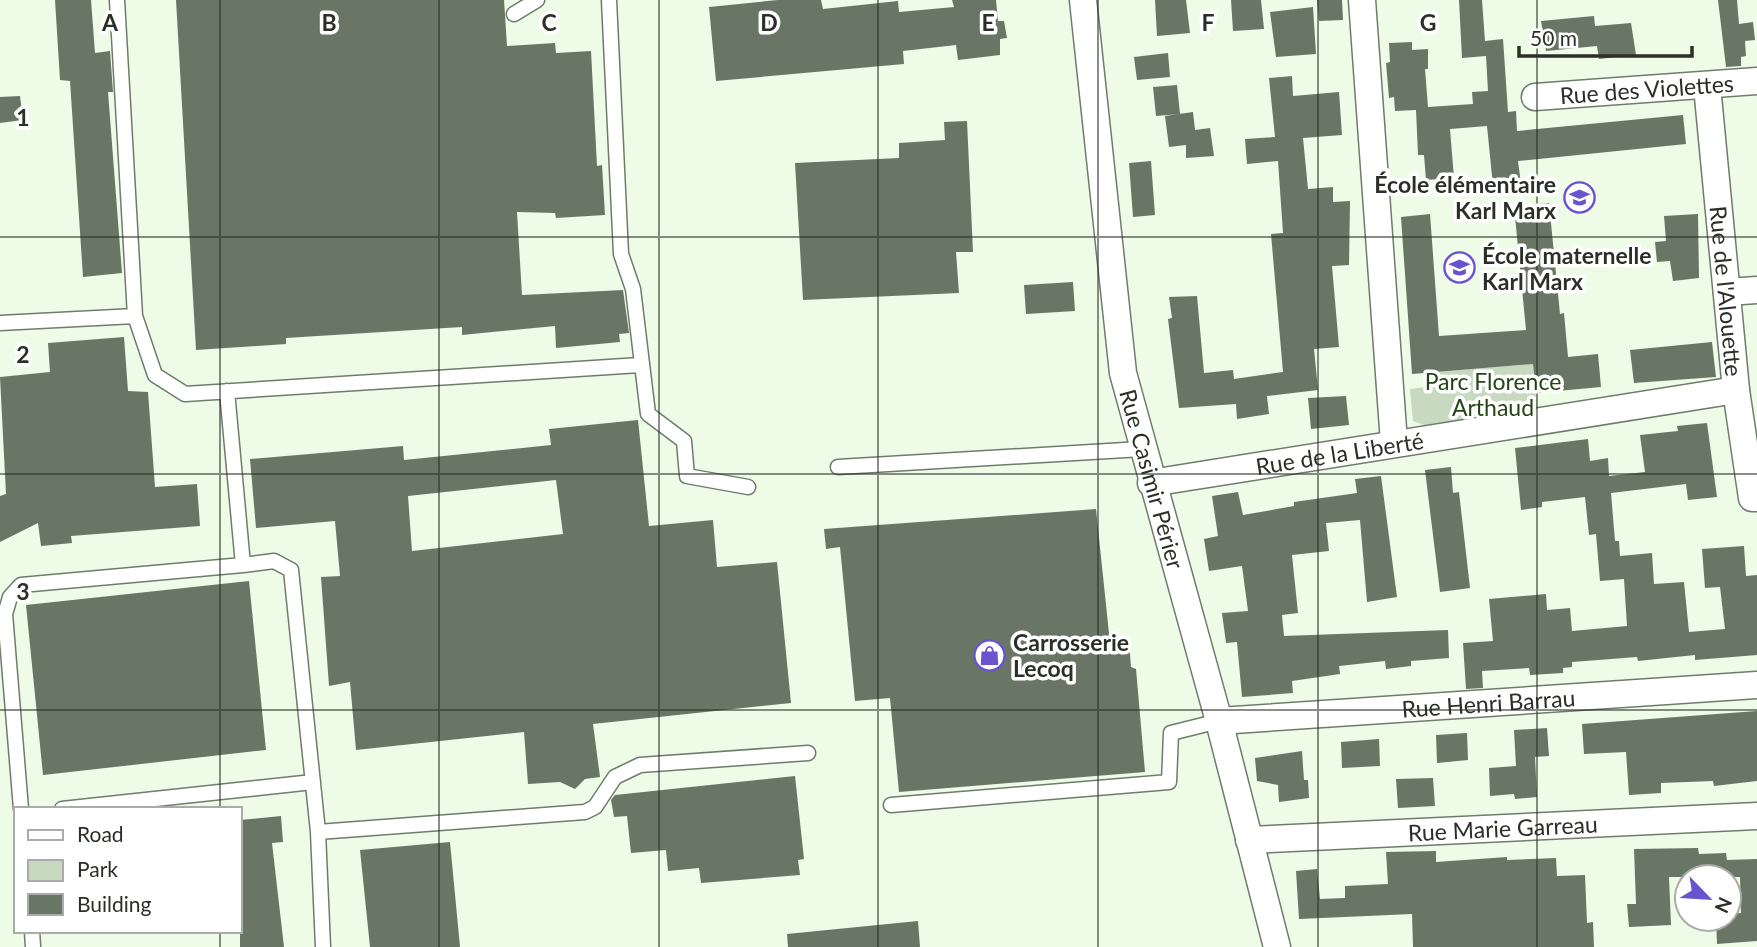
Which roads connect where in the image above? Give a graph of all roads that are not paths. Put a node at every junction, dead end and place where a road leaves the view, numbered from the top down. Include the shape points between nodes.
1 (117, 0) edge
2 (537, 0) edge
3 (609, 0) edge
4 (1083, 0) edge
5 (1362, 0) edge
6 (514, 14) dead end
7 (1757, 81) edge
8 (1707, 86) junction
9 (1535, 97) dead end
10 (1757, 290) edge
11 (1727, 292) junction
12 (135, 316) junction
13 (0, 323) edge
14 (640, 365) junction
15 (1736, 390) junction
16 (227, 391) junction
17 (1394, 443) junction
18 (1142, 449) junction
19 (838, 467) dead end
20 (1151, 483) junction
21 (748, 487) dead end
22 (1754, 498) edge
23 (243, 565) junction
24 (1757, 685) edge
25 (1219, 721) junction
26 (808, 753) dead end
27 (313, 782) junction
28 (891, 805) dead end
29 (22, 807) edge
30 (81, 807) edge
31 (1757, 816) edge
32 (318, 832) junction
33 (1249, 840) junction
34 (323, 947) edge
35 (1277, 947) edge

1 - 12 lane
2 - 6 lane
3 - 14 lane via 621,254 633,289
4 - 18 street, Rue Casimir Périer via 1123,373
5 - 17 street
7 - 8 street, Rue des Violettes
8 - 9 street, Rue des Violettes
8 - 11 street, Rue de l'Alouette
10 - 11 street
11 - 15 street, Rue de l'Alouette
12 - 13 lane
12 - 16 lane via 155,375 185,394
14 - 16 lane
14 - 21 lane via 648,414 684,441 687,476
15 - 17 street, Rue de la Liberté
15 - 22 street, Rue de l'Alouette
16 - 23 lane
17 - 20 street, Rue de la Liberté
18 - 19 lane
18 - 20 street, Rue Casimir Périer
20 - 25 street, Rue Casimir Périer
23 - 27 lane via 274,561 292,570
23 - 29 lane via 21,586 10,597 5,614
24 - 25 street, Rue Henri Barrau
25 - 28 lane via 1171,733 1169,782
25 - 33 street, Rue Casimir Périer
26 - 32 lane via 640,765 615,777 595,807 585,812
27 - 30 lane
27 - 32 lane
31 - 33 street, Rue Marie Garreau
32 - 34 lane
33 - 35 street, Rue Casimir Périer

